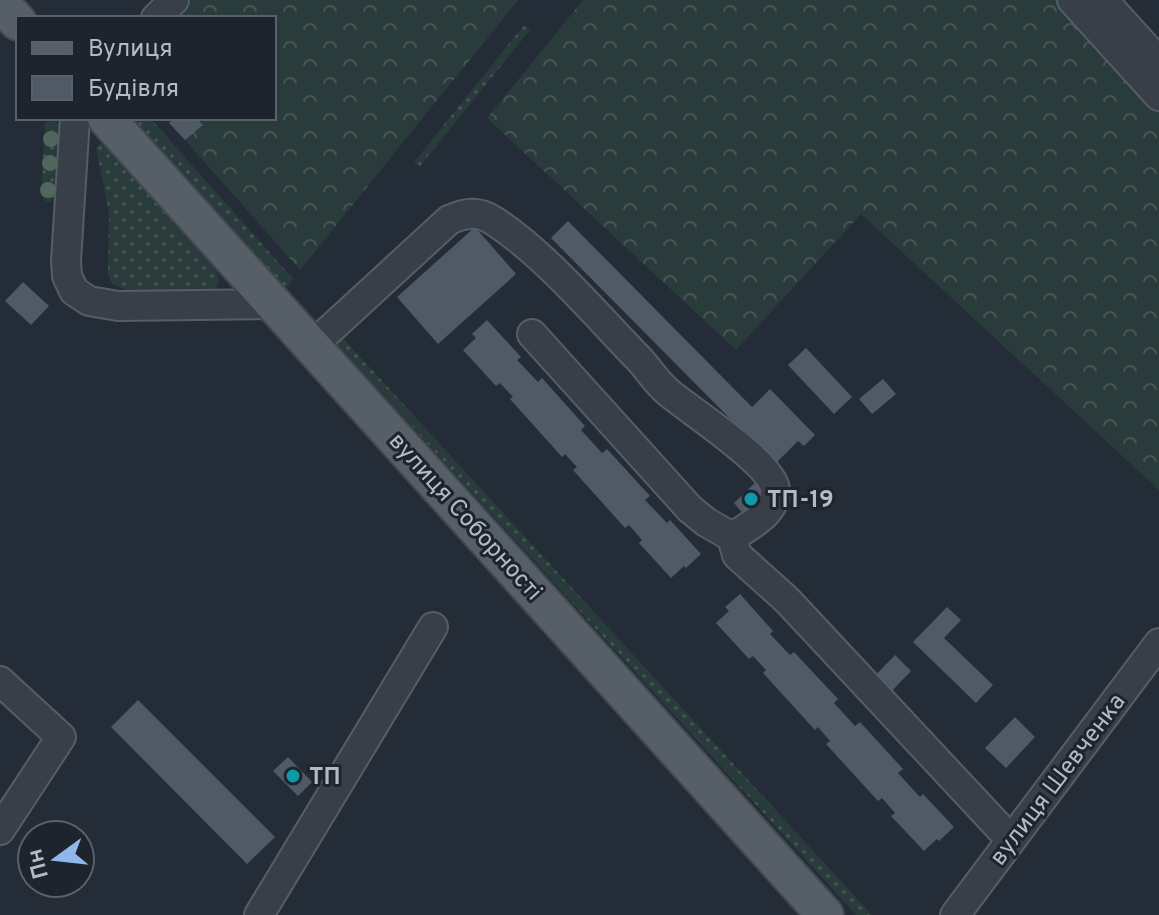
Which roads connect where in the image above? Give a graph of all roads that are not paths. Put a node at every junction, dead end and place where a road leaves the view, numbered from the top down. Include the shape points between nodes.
1 (174, 0) edge
2 (1072, 0) edge
3 (1103, 0) edge
4 (0, 2) edge
5 (158, 16) edge
6 (16, 20) edge
7 (1159, 62) edge
8 (1159, 96) edge
9 (75, 120) edge
10 (108, 120) edge
11 (274, 304) junction
12 (532, 334) dead end
13 (312, 346) junction
14 (732, 537) junction
15 (433, 627) dead end
16 (1159, 643) edge
17 (0, 681) edge
18 (0, 830) edge
19 (1011, 840) junction
20 (259, 915) edge
21 (825, 915) edge
22 (955, 915) edge

1 - 5 street
2 - 8 street
3 - 7 street
4 - 6 main road
9 - 11 street via 66,261 74,291 89,301 118,306
10 - 11 main road, вулиця Соборності
11 - 13 main road, вулиця Соборності
12 - 14 street via 690,509
13 - 14 street via 449,220 479,213 541,260 666,390 738,445 772,481 773,503 759,520
13 - 21 main road, вулиця Соборності
14 - 19 street via 737,555 787,600
15 - 20 street
16 - 19 street, вулиця Шевченка
17 - 18 street via 61,737
19 - 22 street, вулиця Шевченка

